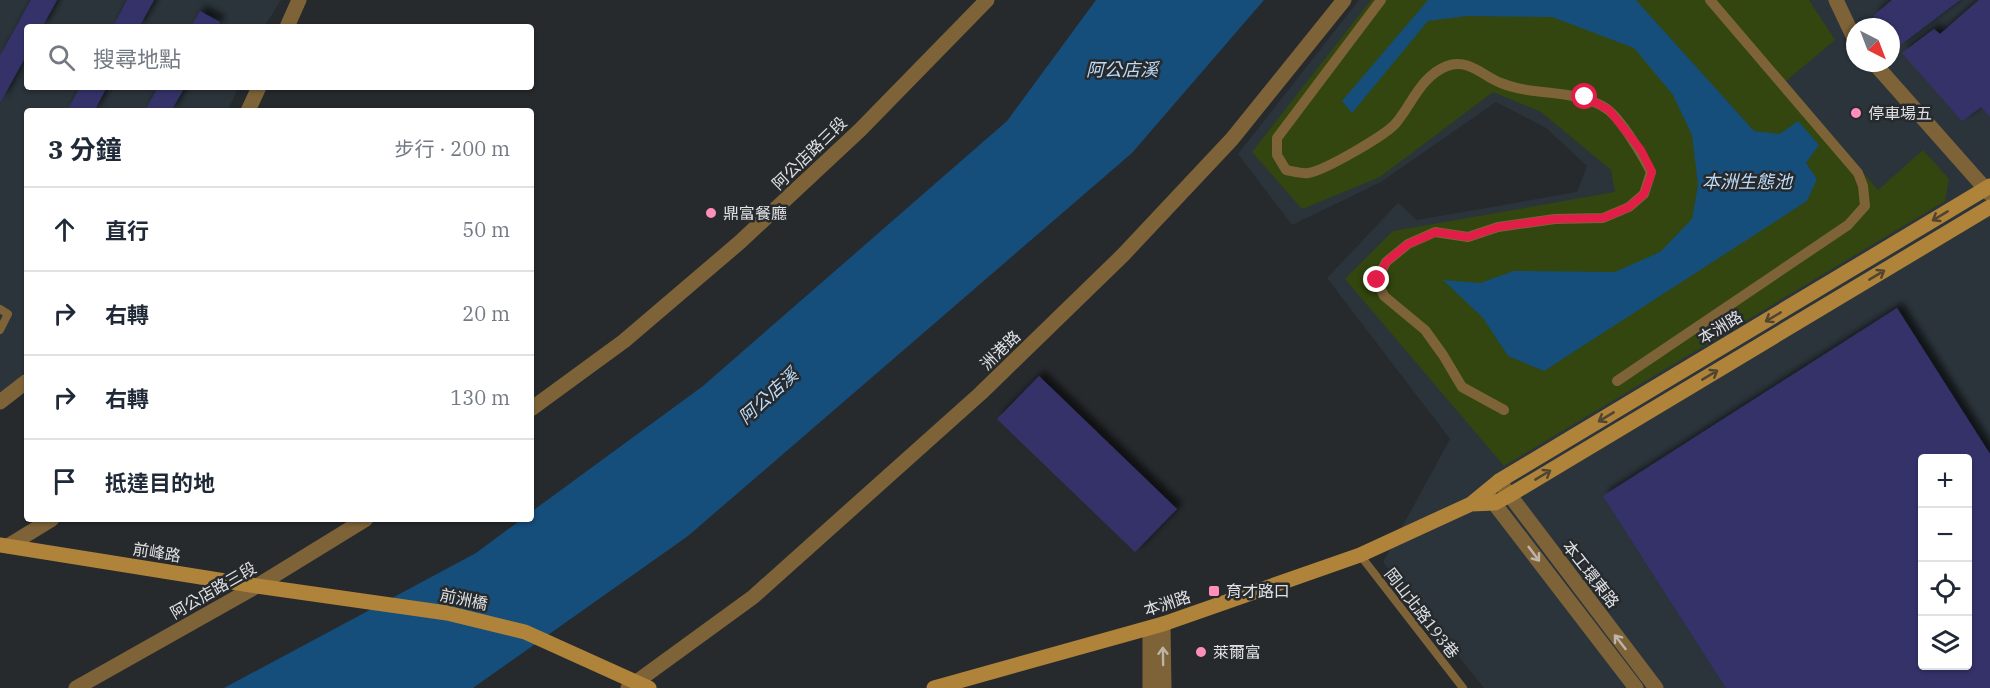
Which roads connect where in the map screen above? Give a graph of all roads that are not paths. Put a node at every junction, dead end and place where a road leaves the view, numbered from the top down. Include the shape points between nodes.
1 (299, 0) edge
2 (987, 0) edge
3 (1344, 0) edge
4 (1381, 0) edge
5 (1710, 0) edge
6 (1836, 0) edge
7 (1846, 21) edge
8 (287, 24) edge
9 (1882, 72) edge
10 (258, 90) edge
11 (249, 108) edge
12 (1988, 190) edge
13 (1990, 208) edge
14 (0, 309) edge
15 (0, 330) edge
16 (1617, 381) dead end
17 (24, 383) edge
18 (0, 402) edge
19 (534, 406) edge
20 (1504, 410) dead end
21 (1499, 481) joint
22 (1496, 497) junction
23 (47, 522) edge
24 (361, 522) edge
25 (4, 546) edge
26 (1360, 555) junction
27 (257, 586) junction
28 (309, 593) joint
29 (1156, 626) junction
30 (638, 686) edge
31 (76, 688) edge
32 (934, 688) edge
33 (1150, 688) edge
34 (1164, 688) edge
35 (1463, 688) edge
36 (1636, 688) edge
37 (1656, 688) edge

1 - 8 street
2 - 19 street, 阿公店路三段 via 860,130 757,227 624,341
3 - 30 street, 洲港路 via 1232,139 1124,254 998,377 753,597
4 - 20 street via 1277,138 1277,155 1286,170 1308,173 1358,150 1394,125 1425,80 1448,66 1472,66 1501,83 1539,93 1585,97 1609,110 1641,150 1652,172 1644,194 1629,207 1603,218 1555,219 1498,227 1468,237 1436,232 1408,244 1386,262 1377,280 1383,296 1425,330 1462,387
5 - 16 street via 1858,173 1865,206 1848,225
6 - 7 street
9 - 12 street
10 - 11 street
12 - 13 street
12 -> 21 main road, 本洲路
22 -> 13 main road, 本洲路
14 - 15 lane via 8,314
17 - 18 street
21 - 22 street, 本工環東路
22 - 26 main road, 本洲路 via 1471,504
22 -> 36 street, 本工環東路
37 -> 22 street, 本工環東路
23 - 25 street
24 - 27 street, 阿公店路三段
25 - 27 main road, 前峰路
26 - 29 main road, 本洲路
26 - 35 lane, 岡山北路193巷
27 - 28 main road, 前峰路
27 - 31 street, 阿公店路三段
28 - 30 main road, 前洲橋 via 447,613 525,632 604,666
29 - 32 main road, 本洲路
29 - 33 street
34 -> 29 street

